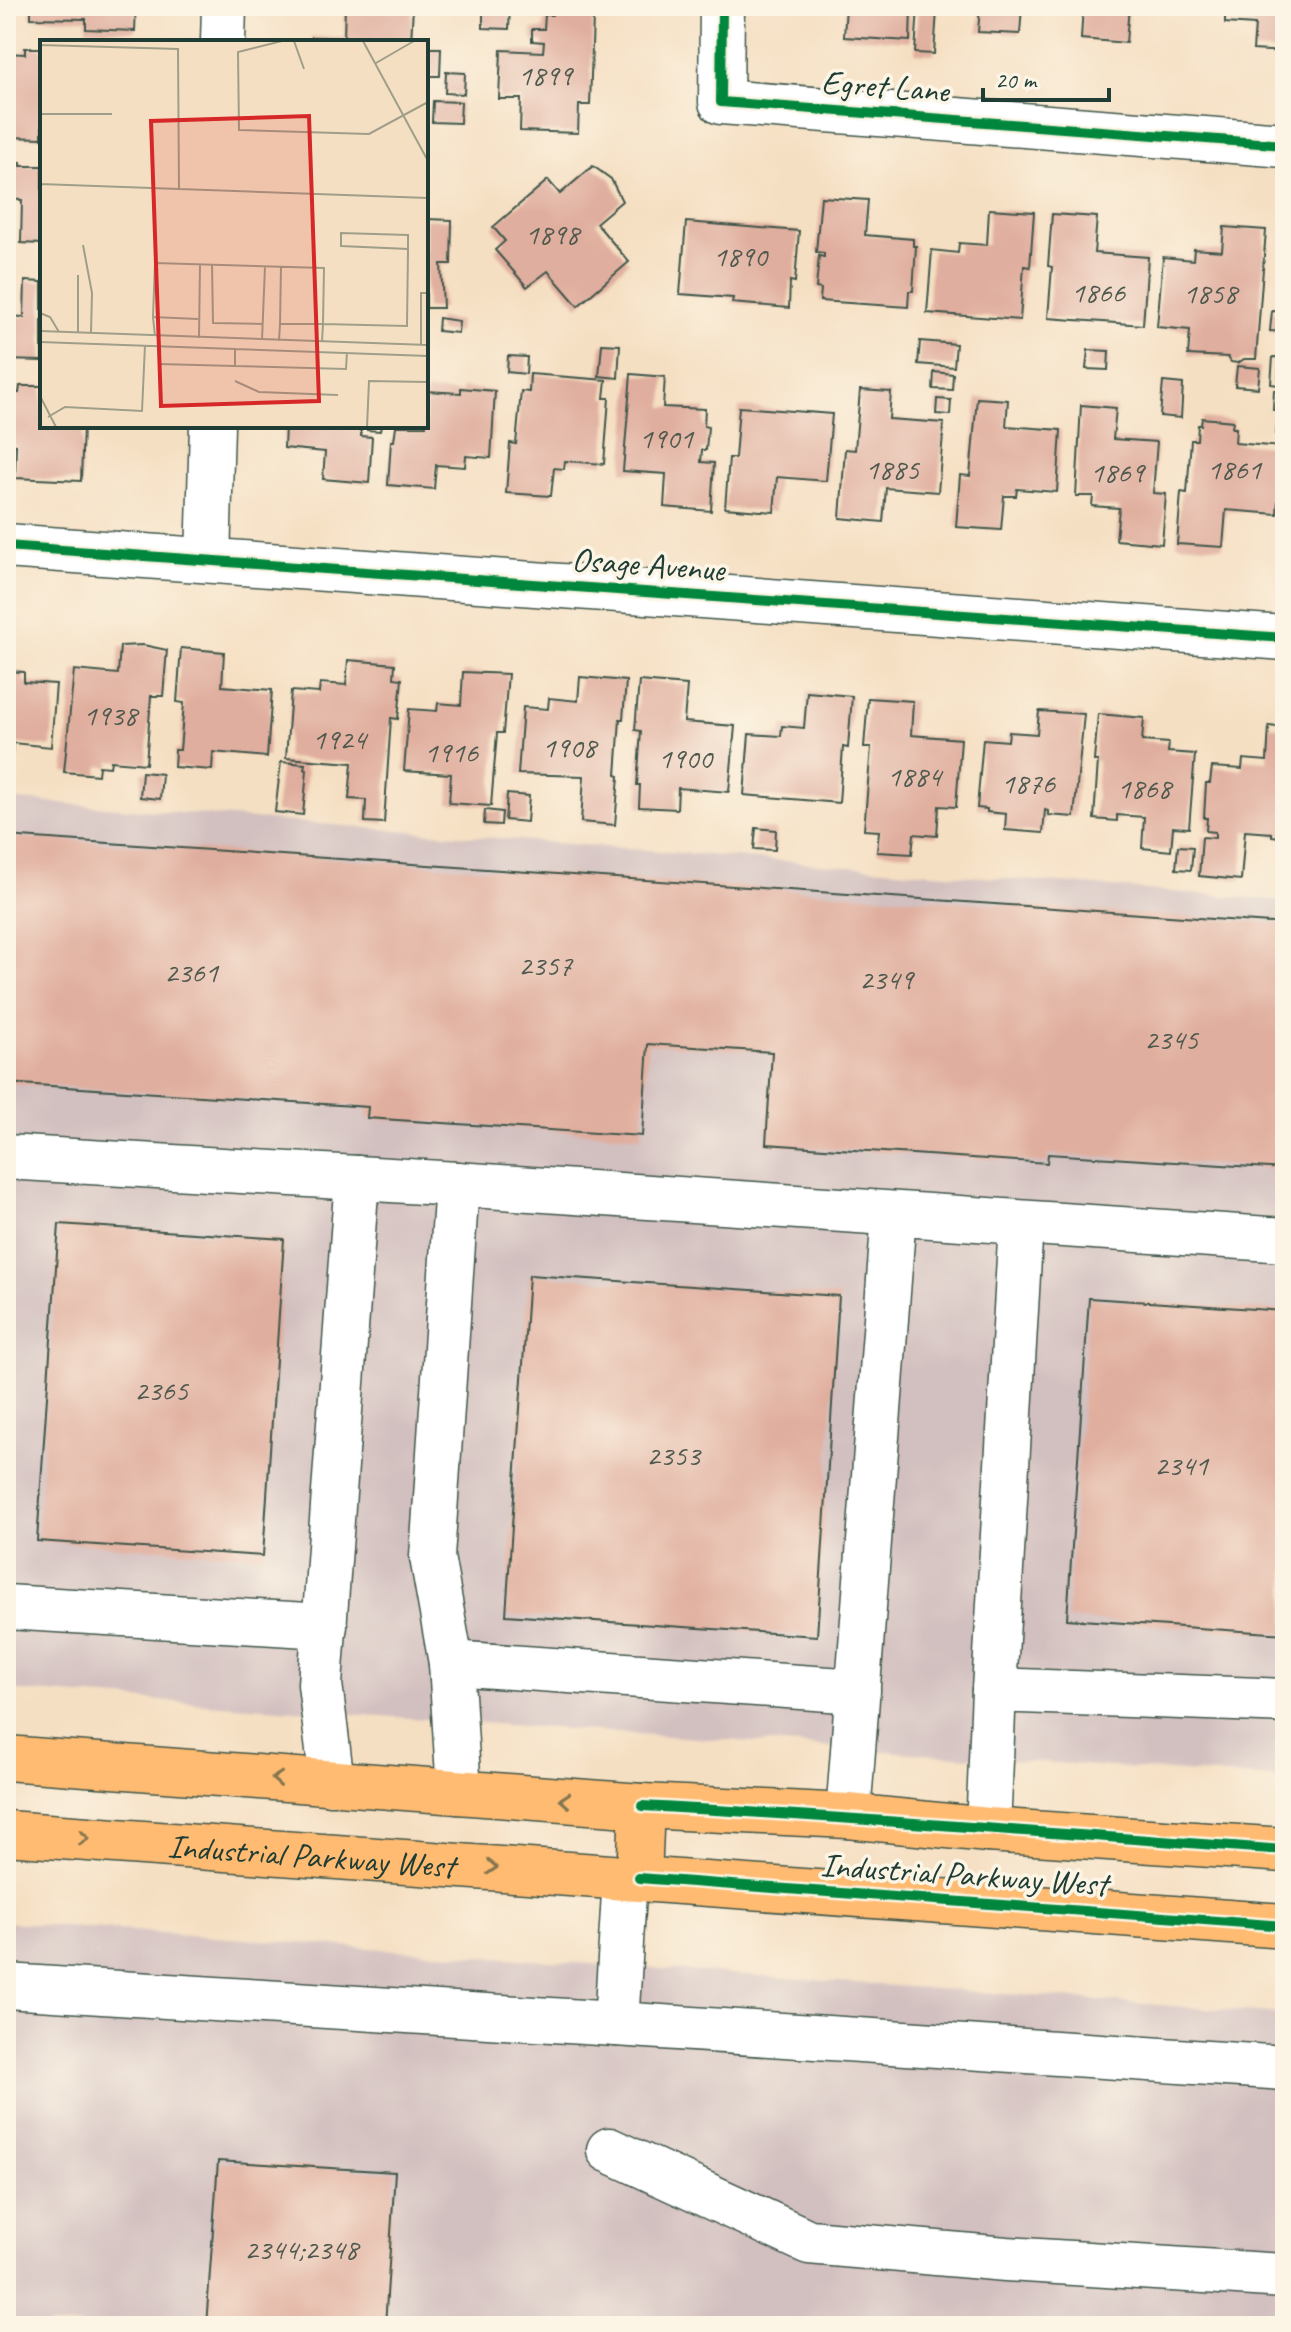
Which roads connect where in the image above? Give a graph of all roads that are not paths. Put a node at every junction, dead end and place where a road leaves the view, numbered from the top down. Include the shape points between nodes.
1 (224, 6) edge
2 (722, 6) edge
3 (223, 40) edge
4 (1285, 145) edge
5 (212, 428) edge
6 (6, 546) edge
7 (208, 560) junction
8 (1285, 638) edge
9 (6, 1157) edge
10 (357, 1178) junction
11 (457, 1184) junction
12 (894, 1214) junction
13 (1021, 1223) junction
14 (1285, 1240) edge
15 (6, 1607) edge
16 (325, 1626) junction
17 (451, 1663) junction
18 (994, 1690) junction
19 (858, 1691) junction
20 (1285, 1701) edge
21 (6, 1758) edge
22 (332, 1783) junction
23 (459, 1792) junction
24 (642, 1806) junction
25 (848, 1816) junction
26 (988, 1830) junction
27 (6, 1833) edge
28 (1285, 1850) edge
29 (632, 1878) junction
30 (1285, 1926) edge
31 (6, 1986) edge
32 (616, 2024) junction
33 (1285, 2068) edge
34 (609, 2150) dead end
35 (1285, 2276) edge

1 - 3 street
2 - 4 street, Egret Lane via 721,102
5 - 7 street
6 - 7 street, Osage Avenue
7 - 8 street, Osage Avenue
9 - 10 street
10 - 11 street
10 - 16 street
11 - 12 street
11 - 17 street via 432,1557
12 - 13 street
12 - 19 street
13 - 14 street
13 - 18 street
15 - 16 street
16 - 22 street via 320,1684
17 - 19 street
17 - 23 street
18 - 20 street
18 - 26 street
19 - 25 street
22 -> 21 main road, Industrial Parkway West
22 - 23 main road, Industrial Parkway West
24 -> 23 main road, Industrial Parkway West
24 - 25 main road, Industrial Parkway West
24 - 29 main road
25 - 26 main road, Industrial Parkway West
26 - 28 main road, Industrial Parkway West
27 -> 29 main road, Industrial Parkway West
29 - 30 main road, Industrial Parkway West
29 - 32 street
31 - 32 street
32 - 33 street
34 - 35 street via 809,2242

